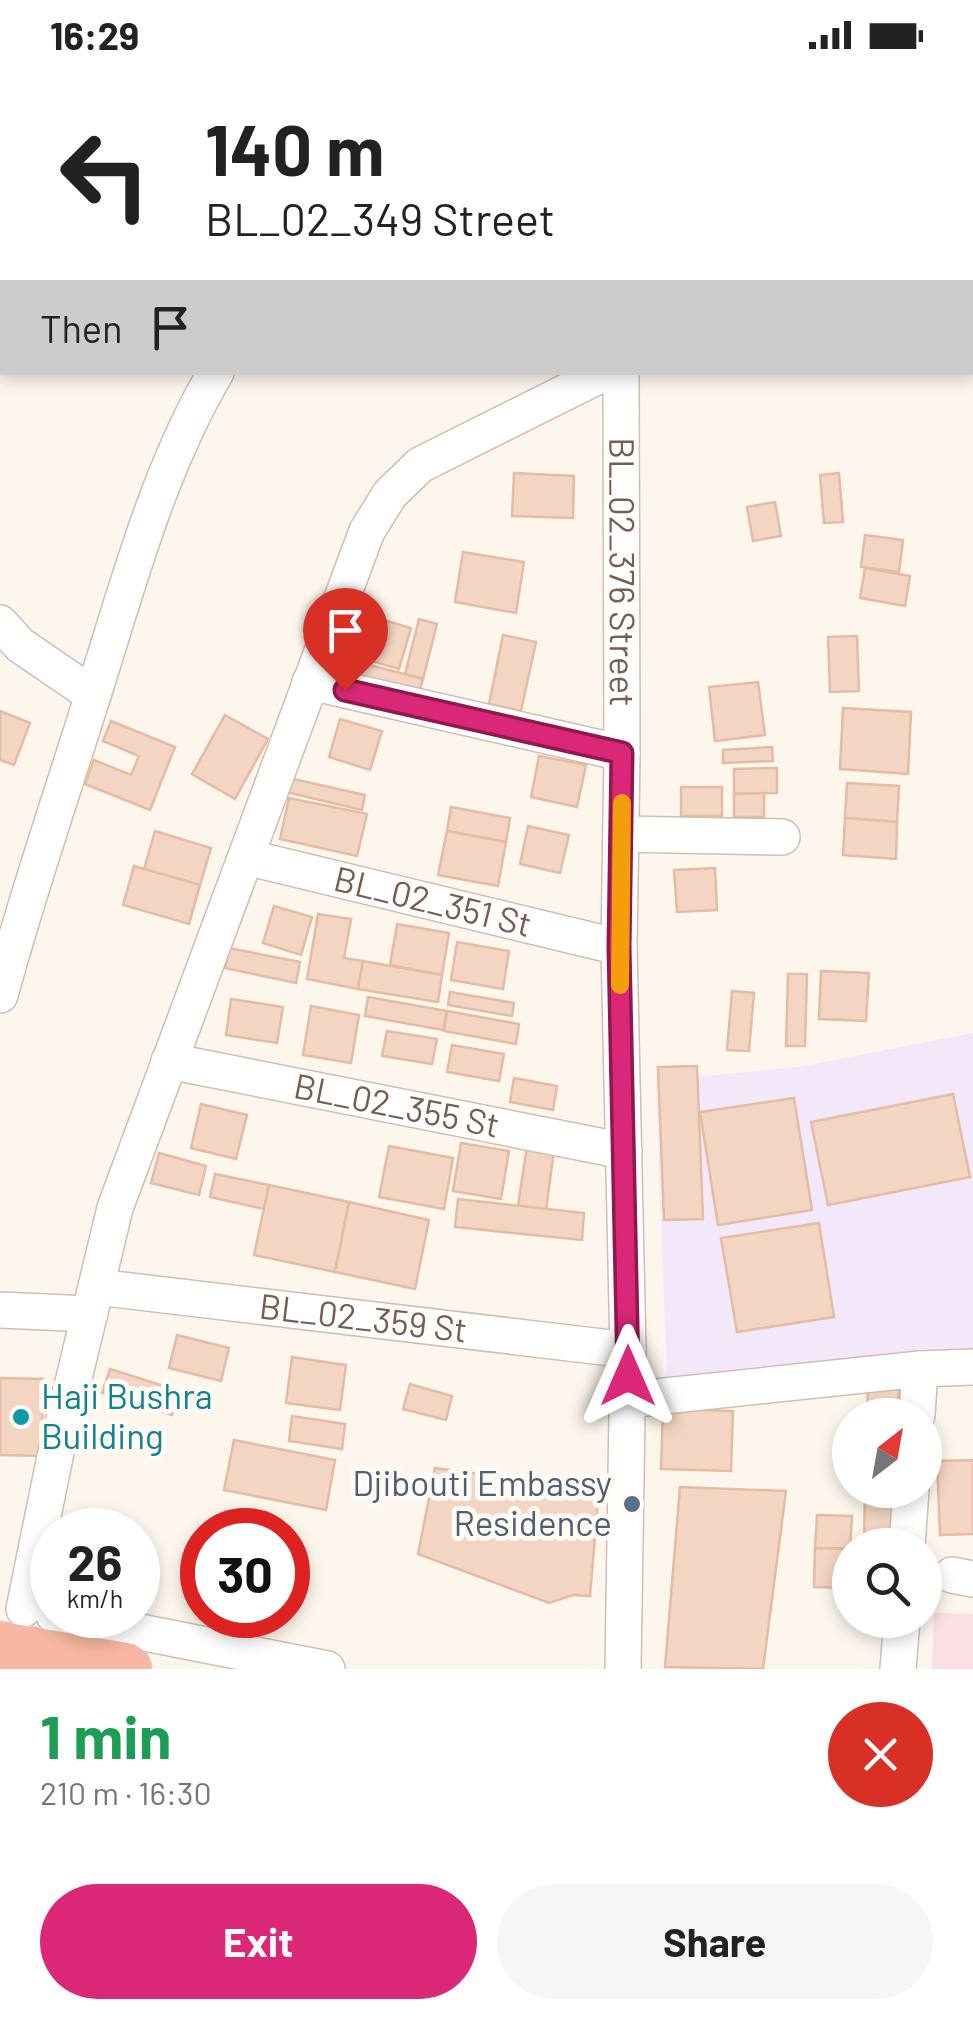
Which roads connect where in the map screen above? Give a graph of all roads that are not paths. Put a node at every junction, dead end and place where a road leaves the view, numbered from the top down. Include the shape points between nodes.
1 (214, 375) edge
2 (600, 375) edge
3 (620, 375) edge
4 (0, 623) edge
5 (310, 682) junction
6 (93, 695) junction
7 (622, 753) junction
8 (621, 834) junction
9 (782, 836) dead end
10 (246, 857) junction
11 (619, 947) junction
12 (0, 995) edge
13 (169, 1061) junction
14 (624, 1151) junction
15 (94, 1300) junction
16 (0, 1310) edge
17 (628, 1350) junction
18 (973, 1367) edge
19 (920, 1369) junction
20 (918, 1398) edge
21 (627, 1400) junction
22 (26, 1618) edge
23 (901, 1638) edge
24 (125, 1669) edge
25 (327, 1669) edge
26 (623, 1669) edge
27 (898, 1669) edge

1 - 6 street via 192,412 160,495
2 - 5 street via 420,465 390,494 367,531
3 - 7 street, BL_02_376 Street
4 - 6 street via 20,645
5 - 7 street
5 - 10 street
6 - 12 street
7 - 8 street, BL_02_376 Street
8 - 9 street
8 - 11 street, BL_02_376 Street
10 - 11 street, BL_02_351 St
10 - 13 street
11 - 14 street, BL_02_376 Street
13 - 14 street, BL_02_355 St
13 - 15 street via 116,1208
14 - 17 street, BL_02_376 Street
15 - 16 street, BL_02_359 St
15 - 17 street, BL_02_359 St
15 - 22 street via 55,1457
17 - 21 street, BL_02_376 Street
18 - 19 street
19 - 20 street
19 - 21 street
21 - 26 street, BL_02_376 Street
22 - 24 highway
22 - 25 street
23 - 27 street

